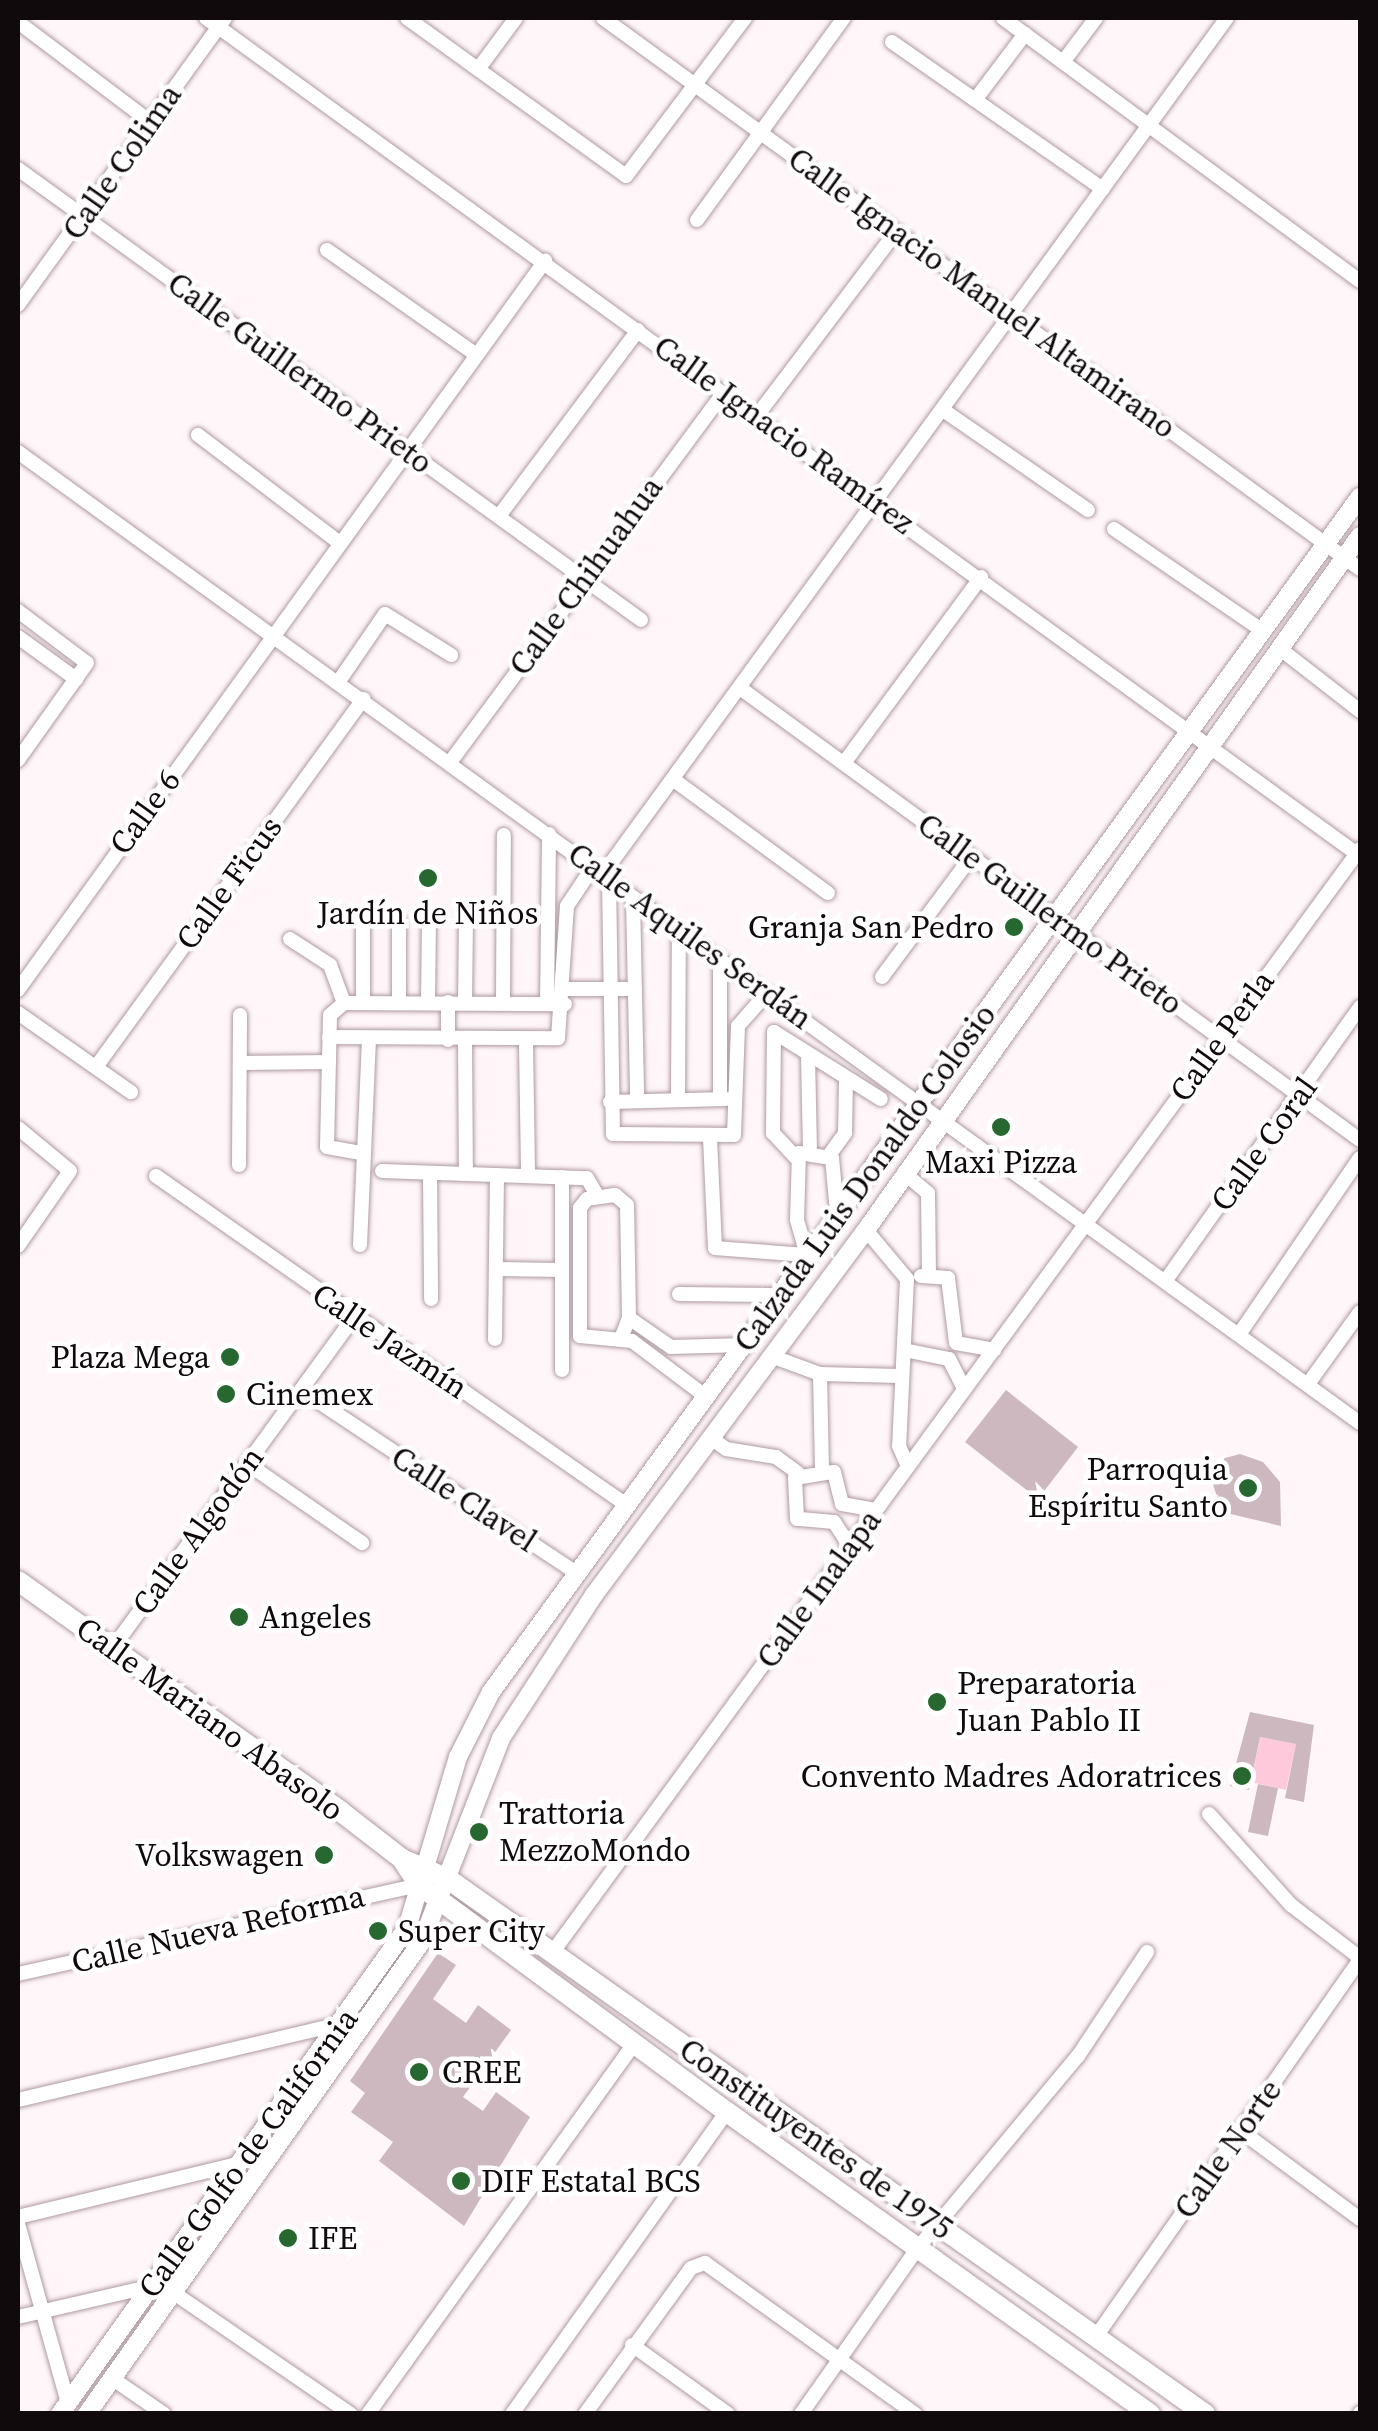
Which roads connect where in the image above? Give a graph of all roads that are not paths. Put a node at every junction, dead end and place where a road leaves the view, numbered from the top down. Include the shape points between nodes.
1 (407, 18) edge
2 (516, 18) edge
3 (603, 18) edge
4 (745, 18) edge
5 (844, 18) edge
6 (1002, 18) edge
7 (1096, 18) edge
8 (1227, 18) edge
9 (217, 21) edge
10 (18, 22) edge
11 (1025, 34) junction
12 (892, 42) dead end
13 (1063, 62) junction
14 (479, 68) junction
15 (696, 85) junction
16 (975, 100) junction
17 (149, 121) junction
18 (1150, 124) junction
19 (761, 132) junction
20 (18, 169) edge
21 (1104, 189) junction
22 (84, 216) junction
23 (696, 220) dead end
24 (896, 232) junction
25 (326, 250) dead end
26 (546, 261) junction
27 (1360, 281) edge
28 (18, 305) edge
29 (1013, 314) junction
30 (638, 330) junction
31 (475, 354) junction
32 (723, 393) junction
33 (942, 410) junction
34 (756, 417) junction
35 (198, 435) dead end
36 (404, 448) junction
37 (18, 452) edge
38 (1360, 497) edge
39 (875, 501) junction
40 (1088, 510) dead end
41 (499, 516) junction
42 (1114, 529) dead end
43 (1360, 536) edge
44 (336, 540) junction
45 (1326, 544) junction
46 (1353, 564) edge
47 (981, 577) junction
48 (583, 578) junction
49 (18, 611) edge
50 (641, 620) dead end
51 (1260, 629) junction
52 (274, 634) junction
53 (18, 637) edge
54 (1279, 648) junction
55 (452, 655) dead end
56 (76, 678) junction
57 (339, 680) junction
58 (740, 688) junction
59 (362, 699) junction
60 (1360, 711) edge
61 (1192, 729) junction
62 (1213, 744) junction
63 (18, 760) edge
64 (451, 761) junction
65 (844, 763) junction
66 (674, 780) junction
67 (549, 834) junction
68 (504, 835) dead end
69 (1359, 853) edge
70 (971, 857) junction
71 (602, 874) junction
72 (828, 893) dead end
73 (634, 899) junction
74 (1056, 918) junction
75 (362, 920) dead end
76 (429, 921) dead end
77 (399, 922) dead end
78 (466, 922) dead end
79 (679, 932) junction
80 (1078, 933) junction
81 (290, 938) dead end
82 (720, 960) junction
83 (882, 977) dead end
84 (610, 988) junction
85 (635, 989) junction
86 (18, 990) edge
87 (766, 993) junction
88 (565, 996) junction
89 (398, 1002) junction
90 (428, 1002) junction
91 (448, 1002) junction
92 (465, 1002) junction
93 (503, 1002) junction
94 (344, 1003) junction
95 (362, 1003) junction
96 (546, 1003) junction
97 (1360, 1007) edge
98 (18, 1013) edge
99 (240, 1014) dead end
100 (329, 1038) junction
101 (369, 1039) junction
102 (1220, 1039) junction
103 (448, 1040) junction
104 (465, 1040) junction
105 (526, 1042) junction
106 (808, 1056) junction
107 (329, 1062) junction
108 (240, 1063) junction
109 (96, 1067) junction
110 (846, 1080) junction
111 (130, 1092) dead end
112 (1299, 1097) junction
113 (637, 1098) junction
114 (678, 1099) junction
115 (720, 1099) junction
116 (737, 1099) junction
117 (881, 1099) dead end
118 (610, 1102) junction
119 (919, 1103) junction
120 (943, 1119) junction
121 (18, 1128) edge
122 (710, 1138) junction
123 (1360, 1140) edge
124 (362, 1154) junction
125 (830, 1154) junction
126 (802, 1155) junction
127 (1360, 1158) edge
128 (238, 1165) dead end
129 (869, 1168) junction
130 (382, 1171) dead end
131 (430, 1173) junction
132 (466, 1174) junction
133 (498, 1175) junction
134 (156, 1176) dead end
135 (528, 1176) junction
136 (562, 1178) junction
137 (900, 1179) junction
138 (590, 1200) junction
139 (837, 1212) junction
140 (1086, 1225) junction
141 (866, 1230) junction
142 (360, 1245) dead end
143 (18, 1246) edge
144 (807, 1255) junction
145 (496, 1268) junction
146 (562, 1270) junction
147 (929, 1275) junction
148 (908, 1278) junction
149 (1166, 1280) junction
150 (679, 1294) dead end
151 (779, 1295) junction
152 (431, 1299) dead end
153 (1360, 1312) edge
154 (354, 1316) junction
155 (629, 1318) junction
156 (1240, 1333) junction
157 (622, 1336) junction
158 (495, 1339) dead end
159 (956, 1343) junction
160 (745, 1344) junction
161 (994, 1350) junction
162 (909, 1352) junction
163 (771, 1356) junction
164 (949, 1359) junction
165 (562, 1370) dead end
166 (820, 1374) junction
167 (900, 1376) junction
168 (1308, 1384) junction
169 (964, 1389) junction
170 (301, 1390) junction
171 (704, 1395) junction
172 (1360, 1423) edge
173 (711, 1438) junction
174 (248, 1464) junction
175 (908, 1466) junction
176 (822, 1472) junction
177 (798, 1473) junction
178 (625, 1504) junction
179 (842, 1504) junction
180 (876, 1510) junction
181 (834, 1522) junction
182 (362, 1543) dead end
183 (850, 1548) junction
184 (578, 1574) junction
185 (18, 1581) edge
186 (594, 1595) junction
187 (112, 1649) junction
188 (1209, 1814) dead end
189 (422, 1875) junction
190 (448, 1879) junction
191 (442, 1901) junction
192 (1147, 1952) dead end
193 (552, 1953) junction
194 (1360, 1959) edge
195 (18, 1974) edge
196 (340, 2024) junction
197 (359, 2036) junction
198 (635, 2042) junction
199 (18, 2100) edge
200 (726, 2112) junction
201 (1241, 2130) junction
202 (242, 2162) junction
203 (264, 2169) junction
204 (18, 2220) edge
205 (1360, 2220) edge
206 (938, 2224) junction
207 (916, 2249) junction
208 (152, 2286) junction
209 (174, 2293) junction
210 (42, 2312) junction
211 (18, 2317) edge
212 (1095, 2338) junction
213 (632, 2345) junction
214 (841, 2360) junction
215 (113, 2379) junction
216 (64, 2408) edge
217 (87, 2414) edge
218 (164, 2414) edge
219 (351, 2414) edge
220 (368, 2414) edge
221 (512, 2414) edge
222 (585, 2414) edge
223 (728, 2414) edge
224 (802, 2414) edge
225 (915, 2414) edge
226 (1150, 2414) edge
227 (1206, 2414) edge

1 - 14 street
2 - 14 street
3 - 15 street, Calle Ignacio Manuel Altamirano
4 - 15 street
5 - 19 street
6 - 11 street
7 - 13 street
8 - 18 street
9 - 17 street, Calle Colima
9 - 26 street, Calle Ignacio Ramírez
10 - 17 street
11 - 13 street
11 - 16 street
12 - 16 street
13 - 18 street
14 - 15 street via 628,176
15 - 19 street, Calle Ignacio Manuel Altamirano
16 - 21 street
17 - 22 street, Calle Colima
18 - 21 street
18 - 27 street
19 - 23 street
19 - 24 street, Calle Ignacio Manuel Altamirano
20 - 22 street, Calle Guillermo Prieto
21 - 29 street
22 - 28 street, Calle Colima
22 - 36 street, Calle Guillermo Prieto
24 - 29 street, Calle Ignacio Manuel Altamirano
24 - 34 street
25 - 31 street
26 - 30 street, Calle Ignacio Ramírez
26 - 31 street, Calle 6
29 - 33 street
29 - 45 street, Calle Ignacio Manuel Altamirano
30 - 32 street, Calle Ignacio Ramírez
30 - 41 street
31 - 36 street, Calle 6
32 - 34 street, Calle Ignacio Ramírez
32 - 48 street, Calle Chihuahua
33 - 39 street
33 - 40 street
34 - 39 street, Calle Ignacio Ramírez
35 - 44 street
36 - 41 street, Calle Guillermo Prieto
36 - 44 street, Calle 6
37 - 52 street, Calle Aquiles Serdán
38 - 45 main road, Calzada Luis Donaldo Colosio
39 - 47 street, Calle Ignacio Ramírez
39 - 58 street
41 - 48 street, Calle Guillermo Prieto
42 - 51 street
43 - 46 main road, Calzada Luis Donaldo Colosio
44 - 52 street, Calle 6
45 - 46 street, Calle Ignacio Manuel Altamirano
45 - 51 main road, Calzada Luis Donaldo Colosio
46 - 54 main road, Calzada Luis Donaldo Colosio
47 - 61 street, Calle Ignacio Ramírez
47 - 65 street
48 - 50 street, Calle Guillermo Prieto
48 - 64 street, Calle Chihuahua
49 - 56 street via 87,663
51 - 61 main road, Calzada Luis Donaldo Colosio
52 - 57 street, Calle Aquiles Serdán
52 - 86 street, Calle 6
53 - 56 street
54 - 60 street
54 - 62 main road, Calzada Luis Donaldo Colosio
55 - 57 street via 385,614
56 - 63 street
57 - 59 street, Calle Aquiles Serdán
58 - 65 street, Calle Guillermo Prieto
58 - 66 street
59 - 64 street, Calle Aquiles Serdán
59 - 109 street, Calle Ficus
61 - 62 street, Calle Ignacio Ramírez
61 - 74 main road, Calzada Luis Donaldo Colosio
62 - 69 street, Calle Ignacio Ramírez
62 - 80 main road, Calzada Luis Donaldo Colosio
64 - 67 street, Calle Aquiles Serdán
65 - 70 street, Calle Guillermo Prieto
66 - 71 street
66 - 72 street
67 - 71 street, Calle Aquiles Serdán
67 - 96 street
68 - 93 street
69 - 102 street, Calle Perla
70 - 74 street, Calle Guillermo Prieto
70 - 83 street
71 - 73 street, Calle Aquiles Serdán
71 - 84 street
71 - 88 street via 570,894
73 - 79 street, Calle Aquiles Serdán
73 - 85 street
74 - 80 street, Calle Guillermo Prieto
74 - 119 main road, Calzada Luis Donaldo Colosio
75 - 95 street
76 - 90 street
77 - 89 street
78 - 92 street
79 - 82 street, Calle Aquiles Serdán
79 - 114 street
80 - 102 street, Calle Guillermo Prieto
80 - 120 main road, Calzada Luis Donaldo Colosio
81 - 94 street via 330,965
82 - 87 street, Calle Aquiles Serdán
82 - 115 street
84 - 85 street
84 - 88 street
84 - 118 street
85 - 113 street
87 - 116 street via 740,1016
87 - 119 street, Calle Aquiles Serdán
88 - 96 street
88 - 105 street via 558,1038
89 - 90 street
89 - 95 street
90 - 91 street
91 - 92 street
91 - 103 street
92 - 93 street
93 - 96 street
94 - 95 street
94 - 100 street via 330,1014
97 - 112 street, Calle Coral
98 - 109 street
99 - 108 street
100 - 101 street
100 - 107 street
101 - 103 street
101 - 124 street
102 - 112 street, Calle Guillermo Prieto
102 - 140 street, Calle Perla
103 - 104 street
104 - 105 street
104 - 132 street
105 - 135 street
106 - 110 street
106 - 126 street
106 - 126 street via 774,1032 773,1132
107 - 108 street
107 - 124 street via 329,1152
108 - 128 street
109 - 111 street
110 - 117 street
110 - 125 street via 846,1134
112 - 123 street, Calle Guillermo Prieto
112 - 149 street, Calle Coral
113 - 114 street
113 - 118 street
114 - 115 street
115 - 116 street
116 - 122 street via 734,1135
118 - 122 street via 613,1134
119 - 120 street, Calle Aquiles Serdán
119 - 129 main road, Calzada Luis Donaldo Colosio
120 - 137 main road, Calzada Luis Donaldo Colosio
120 - 140 street, Calle Aquiles Serdán
121 - 143 street via 70,1172
122 - 144 street via 710,1241
124 - 142 street
125 - 126 street
125 - 139 street
126 - 144 street
127 - 156 street
129 - 137 main road
129 - 139 main road, Calzada Luis Donaldo Colosio
130 - 131 street
131 - 132 street
131 - 152 street
132 - 133 street
133 - 135 street
133 - 145 street
134 - 154 street, Calle Jazmín
135 - 136 street
136 - 138 street via 587,1178
136 - 146 street
137 - 141 main road, Calzada Luis Donaldo Colosio
137 - 147 street via 928,1193
138 - 155 street via 624,1198
138 - 157 street via 580,1336
139 - 144 main road, Calzada Luis Donaldo Colosio
140 - 149 street, Calle Aquiles Serdán
140 - 161 street, Calle Inalapa
141 - 148 street
141 - 163 main road, Calzada Luis Donaldo Colosio
144 - 151 main road, Calzada Luis Donaldo Colosio
145 - 146 street
145 - 158 street
146 - 165 street
147 - 148 street
147 - 159 street via 948,1278
148 - 162 street
149 - 156 street, Calle Aquiles Serdán
150 - 151 street
151 - 160 main road, Calzada Luis Donaldo Colosio
153 - 168 street
154 - 170 street, Calle Algodón
154 - 178 street, Calle Jazmín
155 - 157 street
155 - 160 street via 671,1347
156 - 168 street, Calle Aquiles Serdán
157 - 171 street
159 - 161 street
159 - 164 street
160 - 163 main road
160 - 171 main road, Calzada Luis Donaldo Colosio
161 - 169 street, Calle Inalapa
162 - 164 street
162 - 167 street
163 - 166 street
163 - 173 main road, Calzada Luis Donaldo Colosio
164 - 169 street
166 - 167 street
166 - 176 street
167 - 175 street via 899,1446
168 - 172 street, Calle Aquiles Serdán
169 - 175 street, Calle Inalapa
170 - 174 street, Calle Algodón
170 - 184 street, Calle Clavel
171 - 178 main road, Calzada Luis Donaldo Colosio
173 - 177 street via 726,1449 776,1457
173 - 186 main road, Calzada Luis Donaldo Colosio
174 - 182 street
174 - 187 street, Calle Algodón
175 - 180 street, Calle Inalapa
176 - 177 street
176 - 179 street via 838,1475
177 - 181 street via 797,1519
178 - 184 main road, Calzada Luis Donaldo Colosio
179 - 180 street
179 - 181 street
180 - 183 street, Calle Inalapa
181 - 183 street
183 - 193 street, Calle Inalapa
184 - 186 main road
184 - 189 main road, Calzada Luis Donaldo Colosio via 472,1723
185 - 187 main road, Calle Mariano Abasolo
186 - 190 main road, Calzada Luis Donaldo Colosio via 502,1738
187 - 189 main road, Calle Mariano Abasolo
188 - 194 street via 1291,1906
189 - 190 main road, Constituyentes de 1975
189 - 191 main road, Constituyentes de 1975
189 - 195 street, Calle Nueva Reforma
189 - 196 main road, Calle Golfo de California via 408,1928
190 - 191 main road, Calzada Luis Donaldo Colosio
190 - 193 main road, Constituyentes de 1975
191 - 197 main road, Calle Golfo de California
191 - 198 main road, Constituyentes de 1975
192 - 206 street via 1078,2056
193 - 206 main road, Constituyentes de 1975
194 - 201 street, Calle Norte
196 - 197 main road
196 - 199 street
196 - 202 main road, Calle Golfo de California
197 - 203 main road, Calle Golfo de California
198 - 200 main road, Constituyentes de 1975
198 - 220 street
200 - 207 main road, Constituyentes de 1975
200 - 221 street
201 - 205 street
201 - 212 street, Calle Norte
202 - 203 main road
202 - 204 street
202 - 208 main road, Calle Golfo de California
203 - 209 main road, Calle Golfo de California
204 - 210 street
206 - 207 street
206 - 212 main road, Constituyentes de 1975
207 - 214 street
207 - 226 main road, Constituyentes de 1975
208 - 209 main road
208 - 210 street
208 - 216 main road, Calle Golfo de California
209 - 215 main road, Calle Golfo de California
209 - 219 street
210 - 211 street
210 - 216 street
212 - 227 main road, Constituyentes de 1975
213 - 214 street via 692,2268 705,2263
213 - 222 street
213 - 223 street
214 - 224 street
214 - 225 street
215 - 217 main road, Calle Golfo de California
215 - 218 street

